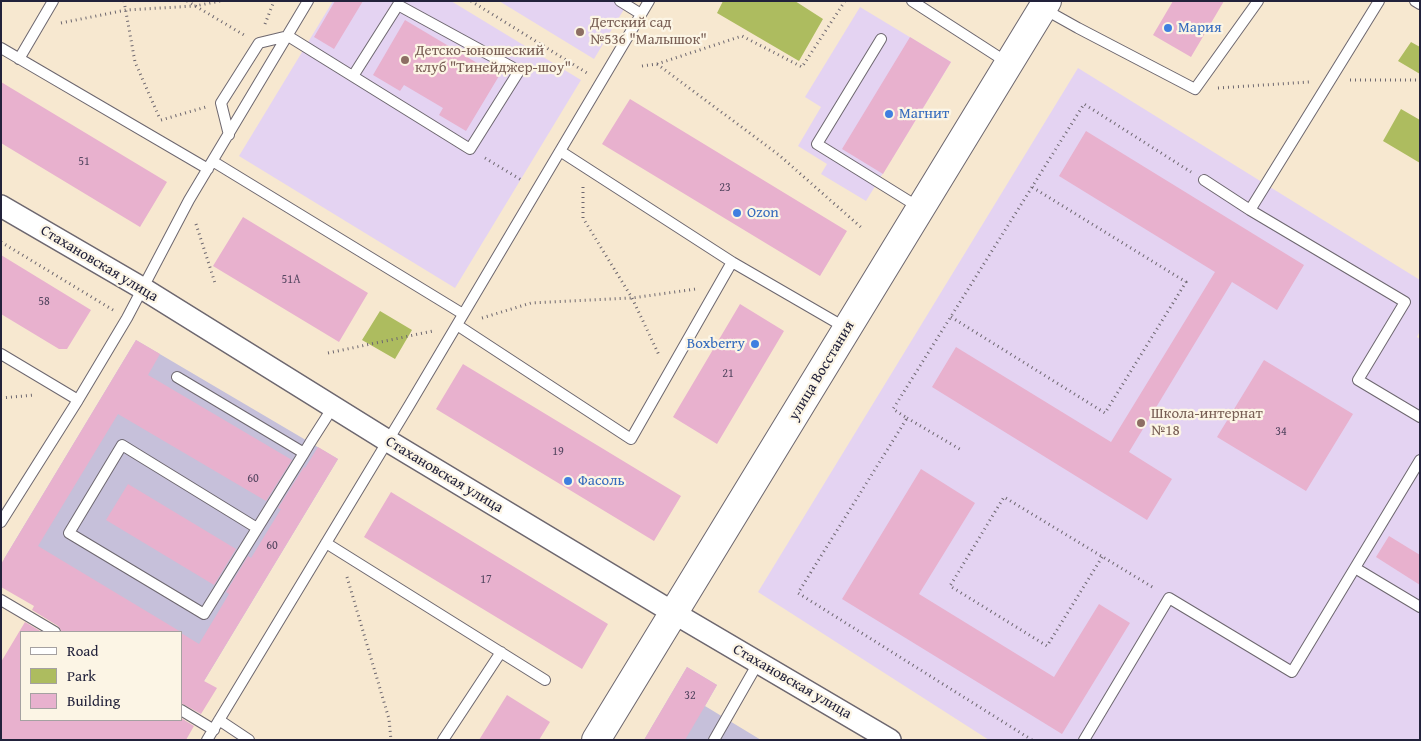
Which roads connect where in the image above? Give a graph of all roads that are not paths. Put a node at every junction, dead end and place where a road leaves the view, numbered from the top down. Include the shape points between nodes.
1 (53, 1) edge
2 (296, 1) edge
3 (620, 1) edge
4 (649, 1) edge
5 (912, 1) edge
6 (1258, 1) edge
7 (1379, 1) edge
8 (1415, 1) edge
9 (307, 4) edge
10 (1045, 4) edge
11 (1420, 4) edge
12 (641, 14) junction
13 (288, 36) junction
14 (881, 39) dead end
15 (1, 48) edge
16 (19, 58) junction
17 (1009, 63) junction
18 (353, 76) junction
19 (229, 135) junction
20 (560, 151) junction
21 (211, 165) junction
22 (1204, 180) road end
23 (1, 206) edge
24 (921, 208) junction
25 (1250, 210) junction
26 (732, 262) junction
27 (142, 288) junction
28 (463, 314) junction
29 (457, 326) junction
30 (847, 329) junction
31 (1, 354) edge
32 (177, 377) dead end
33 (78, 400) junction
34 (332, 407) junction
35 (1420, 417) edge
36 (388, 441) junction
37 (304, 453) junction
38 (1420, 460) edge
39 (1, 522) edge
40 (258, 528) junction
41 (326, 543) junction
42 (1355, 568) junction
43 (1, 600) edge
44 (1420, 607) edge
45 (674, 613) junction
46 (53, 631) edge
47 (501, 652) junction
48 (758, 663) junction
49 (545, 680) dead end
50 (182, 710) edge
51 (216, 725) junction
52 (207, 740) edge
53 (249, 740) edge
54 (443, 740) edge
55 (596, 740) edge
56 (714, 740) edge
57 (890, 740) edge
58 (1084, 740) edge

1 - 16 lane
2 - 9 lane
3 - 12 lane
4 - 12 lane
5 - 17 lane
6 - 10 lane via 1195,89 1078,28
7 - 25 lane
8 - 11 lane
9 - 13 lane
10 - 17 main road, улица Восстания
12 - 20 lane
13 - 18 lane
13 - 19 lane
13 - 19 lane via 259,43 220,103
14 - 24 lane via 817,144
15 - 16 lane
16 - 21 lane via 172,148
17 - 24 main road, улица Восстания
18 - 18 lane via 398,5 519,71 470,149
19 - 21 lane
20 - 26 lane
20 - 28 lane
21 - 27 lane
21 - 28 lane
22 - 25 lane
23 - 27 street, Стахановская улица
24 - 30 main road, улица Восстания
25 - 35 lane via 1405,302 1358,380
26 - 29 lane via 631,439
26 - 30 lane
27 - 33 lane
27 - 34 street, Стахановская улица
28 - 29 lane
29 - 36 lane
30 - 45 main road, улица Восстания
31 - 33 lane
32 - 37 lane
33 - 39 lane
34 - 36 street, Стахановская улица
34 - 37 lane
36 - 41 lane
36 - 45 street, Стахановская улица
37 - 40 lane
38 - 42 lane
40 - 40 lane via 204,614 69,533 122,445
41 - 47 lane
41 - 51 lane
42 - 44 lane
42 - 58 lane via 1292,672 1169,598
43 - 46 lane
45 - 48 street, Стахановская улица
45 - 55 main road, улица Восстания
47 - 49 lane
47 - 54 lane
48 - 56 lane
48 - 57 street, Стахановская улица
50 - 51 lane
51 - 52 lane
51 - 53 lane

